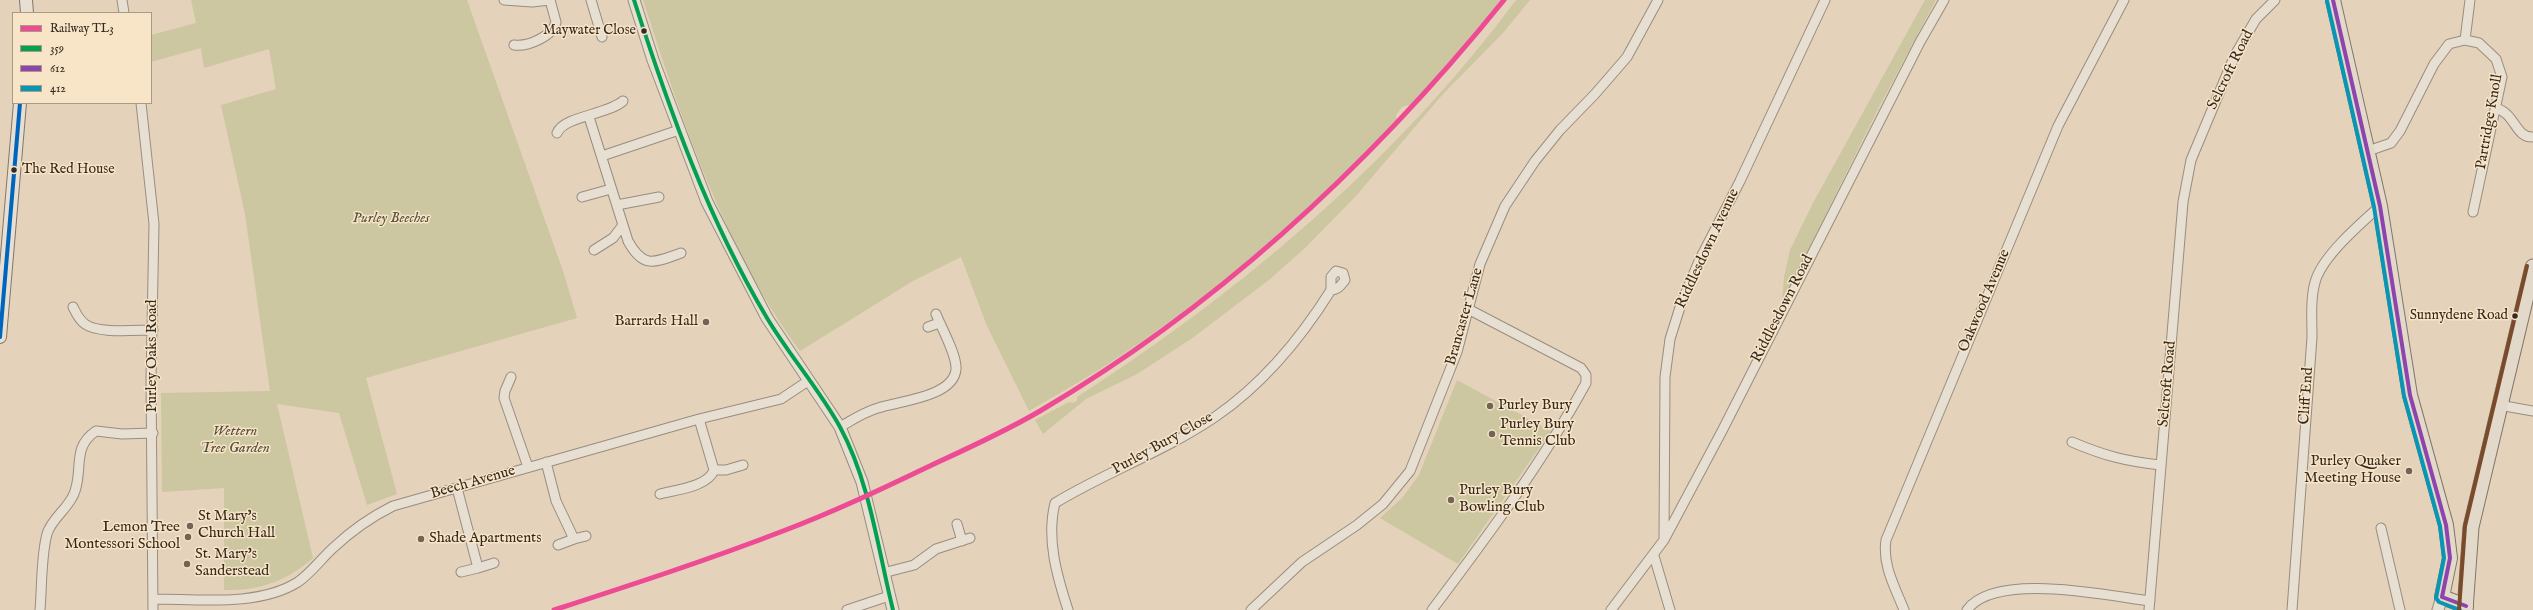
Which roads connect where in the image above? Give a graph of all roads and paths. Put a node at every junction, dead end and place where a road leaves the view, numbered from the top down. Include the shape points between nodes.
1 (26, 0) edge
2 (122, 0) edge
3 (504, 0) edge
4 (591, 0) edge
5 (634, 0) edge
6 (1658, 0) edge
7 (1825, 0) edge
8 (1944, 0) edge
9 (2124, 0) edge
10 (2275, 0) edge
11 (2333, 0) edge
12 (2470, 0) edge
13 (27, 12) edge
14 (124, 12) edge
15 (602, 38) dead end
16 (2465, 40) junction
17 (514, 45) dead end
18 (623, 101) dead end
19 (20, 104) edge
20 (141, 104) edge
21 (2496, 108) junction
22 (589, 117) junction
23 (679, 130) junction
24 (557, 133) dead end
25 (2533, 137) edge
26 (2368, 151) junction
27 (602, 156) junction
28 (612, 189) junction
29 (582, 197) dead end
30 (659, 197) dead end
31 (616, 205) junction
32 (2380, 206) junction
33 (2474, 212) dead end
34 (623, 225) junction
35 (594, 250) dead end
36 (681, 253) dead end
37 (4, 259) edge
38 (2533, 267) edge
39 (2531, 286) edge
40 (1331, 290) dead end
41 (73, 306) dead end
42 (1468, 309) junction
43 (936, 314) dead end
44 (939, 323) junction
45 (928, 327) dead end
46 (153, 330) junction
47 (0, 337) edge
48 (511, 377) dead end
49 (808, 381) junction
50 (2499, 405) junction
51 (2533, 411) edge
52 (699, 419) junction
53 (840, 428) junction
54 (153, 433) junction
55 (2072, 442) dead end
56 (546, 462) junction
57 (743, 465) dead end
58 (2160, 465) junction
59 (528, 467) junction
60 (714, 470) junction
61 (457, 488) junction
62 (660, 494) dead end
63 (957, 524) dead end
64 (2381, 528) dead end
65 (586, 536) dead end
66 (574, 539) junction
67 (1664, 540) junction
68 (558, 545) dead end
69 (1654, 556) junction
70 (494, 563) dead end
71 (478, 568) junction
72 (461, 572) dead end
73 (883, 573) junction
74 (889, 596) junction
75 (154, 599) junction
76 (2440, 604) edge
77 (2150, 606) edge
78 (2466, 608) edge
79 (40, 610) edge
80 (154, 610) edge
81 (847, 610) edge
82 (893, 610) edge
83 (1068, 610) edge
84 (1251, 610) edge
85 (1432, 610) edge
86 (1611, 610) edge
87 (1670, 610) edge
88 (1904, 610) edge
89 (1968, 610) edge
90 (2292, 610) edge
91 (2400, 610) edge

1 - 13 main road
2 - 14 street
3 - 17 street via 550,0 556,22 551,32 522,46
4 - 15 street
5 - 23 street
6 - 42 street, Brancaster Lane via 1627,57 1560,130 1504,206 1480,264
7 - 67 street, Riddlesdown Avenue via 1700,261 1681,304 1670,339 1665,377
8 - 67 street, Riddlesdown Road
9 - 88 street, Oakwood Avenue via 2058,126 1886,540 1886,565
10 - 58 street, Selcroft Road via 2256,20 2235,55 2191,160 2183,202
11 - 26 main road
12 - 16 street
16 - 21 street, Partridge Knoll via 2484,46 2499,64 2502,77
16 - 26 street via 2449,44 2441,52 2400,131 2391,143
18 - 22 street via 614,108
19 - 37 main road
20 - 46 street, Purley Oaks Road via 154,224
21 - 25 street via 2505,111 2518,131
21 - 33 street, Partridge Knoll
22 - 24 street via 564,124
22 - 27 street
23 - 27 street
23 - 49 street via 707,202 747,284
26 - 32 main road
27 - 28 street
28 - 29 street
28 - 31 street
30 - 31 street
31 - 34 street
32 - 76 main road via 2410,395 2446,525 2450,558
32 - 90 street, Cliff End via 2337,247 2316,279 2312,302
34 - 35 street via 613,238
34 - 36 street via 634,251 648,262
37 - 47 main road
38 - 39 highway
39 - 50 highway
40 - 83 street, Purley Bury Close via 1287,352 1241,397 1214,417 1055,503 1050,520 1056,572
41 - 46 street via 85,325 96,329
42 - 84 street, Brancaster Lane via 1457,352 1437,406 1418,454 1400,485 1383,504 1357,525 1302,562
42 - 85 street via 1581,368 1586,375 1586,383 1561,428 1475,554
43 - 44 street
44 - 45 street
44 - 53 street via 956,368 953,379 945,388 929,395 877,408
46 - 54 street, Purley Oaks Road
48 - 59 street via 504,391 504,398
49 - 52 street, Beech Avenue via 781,399
49 - 53 street
50 - 51 street
50 - 78 highway via 2471,527
52 - 56 street, Beech Avenue
52 - 60 street
53 - 73 street via 862,482
54 - 75 street, Purley Oaks Road
54 - 79 street via 122,434 96,430 86,437 80,450 76,490 72,501 47,534
55 - 58 street via 2104,456
56 - 59 street, Beech Avenue
56 - 66 street via 556,501
57 - 60 street via 726,470
58 - 77 street, Selcroft Road
59 - 61 street, Beech Avenue
60 - 62 street via 703,481
61 - 71 street
61 - 75 street, Beech Avenue via 393,506 368,519 333,547 298,582 280,589 258,596 230,599
63 - 73 street via 966,539 934,551 914,565
64 - 91 street
65 - 66 street
66 - 68 street
67 - 69 street, Riddlesdown Road
69 - 86 street, Riddlesdown Road
69 - 87 street
70 - 71 street
71 - 72 street
73 - 74 street
74 - 81 street
74 - 82 street
75 - 80 street, Purley Oaks Road
76 - 78 main road
77 - 89 street, Selcroft Road via 2044,588 2016,588 1987,596

